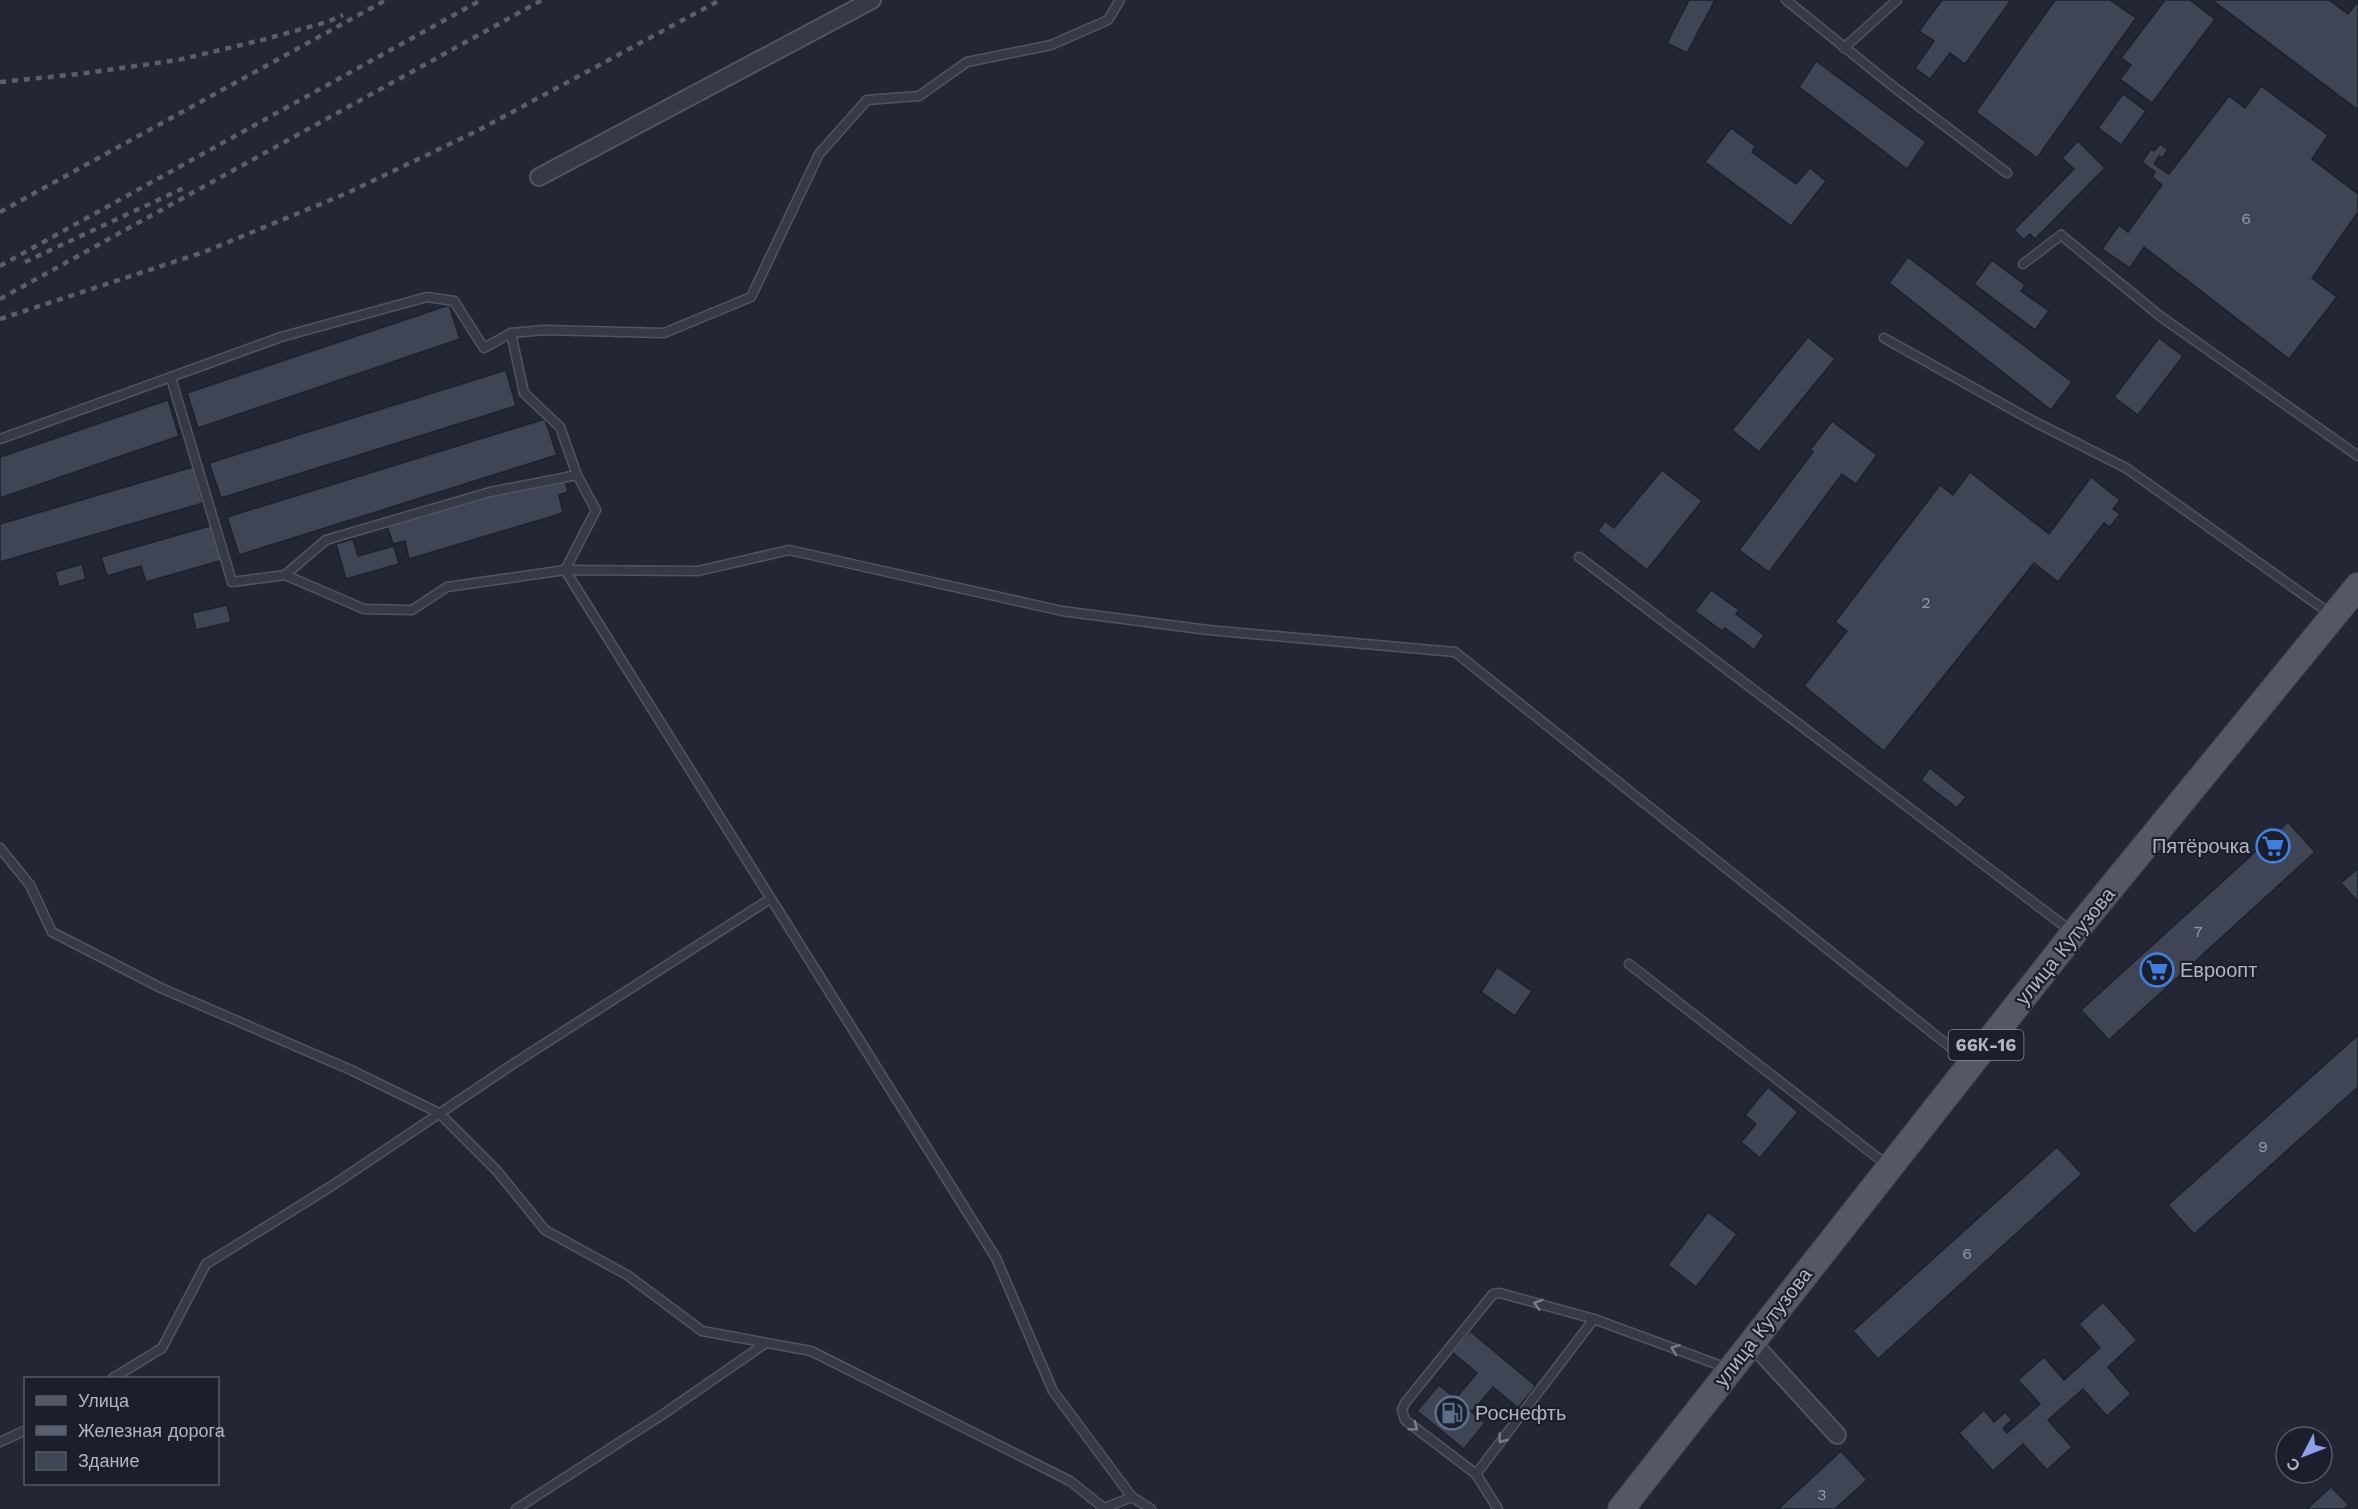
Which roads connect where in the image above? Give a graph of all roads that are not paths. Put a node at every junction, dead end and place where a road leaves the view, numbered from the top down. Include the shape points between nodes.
1 (872, 0) edge
2 (1120, 0) edge
3 (1786, 0) edge
4 (1896, 0) edge
5 (1844, 48) junction
6 (2007, 173) dead end
7 (539, 177) dead end
8 (2023, 264) dead end
9 (511, 333) junction
10 (1884, 338) dead end
11 (171, 378) junction
12 (0, 439) edge
13 (2358, 456) edge
14 (577, 475) junction
15 (1579, 556) dead end
16 (565, 570) junction
17 (285, 575) junction
18 (2358, 586) edge
19 (2334, 617) junction
20 (0, 848) edge
21 (770, 899) junction
22 (2073, 933) junction
23 (1629, 964) dead end
24 (1972, 1064) junction
25 (439, 1113) junction
26 (1890, 1167) junction
27 (1594, 1319) junction
28 (1751, 1341) junction
29 (766, 1343) junction
30 (1730, 1369) junction
31 (115, 1377) edge
32 (24, 1431) edge
33 (1838, 1435) dead end
34 (0, 1442) edge
35 (1476, 1474) junction
36 (1132, 1497) junction
37 (516, 1509) edge
38 (1151, 1509) edge
39 (1498, 1509) edge
40 (1621, 1509) edge

1 - 7 street
2 - 9 lane via 1108,20 1051,45 968,62 919,96 867,100 819,154 750,297 664,333
3 - 5 lane
4 - 5 lane
5 - 6 lane
8 - 13 lane via 2061,235 2160,316
9 - 11 lane via 484,348 454,301 426,297 281,337
9 - 14 lane via 524,393 560,427
10 - 19 lane via 2032,421 2126,468
11 - 12 lane
11 - 17 lane via 232,582
14 - 16 lane via 596,510
14 - 17 lane via 490,492 326,540
15 - 22 lane
16 - 17 lane via 447,586 412,610 364,609
16 - 21 lane
16 - 24 lane via 698,571 789,550 1062,611 1208,630 1455,652
18 - 19 main road, улица Кутузова / 66К-16
19 - 22 main road, улица Кутузова / 66К-16
20 - 25 lane via 30,885 52,932 162,988
21 - 25 lane
21 - 36 lane via 996,1258 1053,1391
22 - 24 main road, улица Кутузова / 66К-16
23 - 26 lane
24 - 26 main road, улица Кутузова / 66К-16
25 - 29 lane via 497,1171 545,1230 627,1275 702,1331
25 - 31 lane via 206,1264 162,1348
26 - 28 main road, улица Кутузова / 66К-16
30 -> 27 lane
27 -> 35 lane
27 -> 35 lane via 1493,1294 1405,1403 1405,1420
28 - 30 main road, улица Кутузова / 66К-16
28 - 33 street
29 - 36 lane via 811,1351 1070,1481 1104,1508
29 - 37 lane
30 - 40 main road, улица Кутузова / 66К-16
32 - 34 lane
35 - 39 lane
36 - 38 lane

